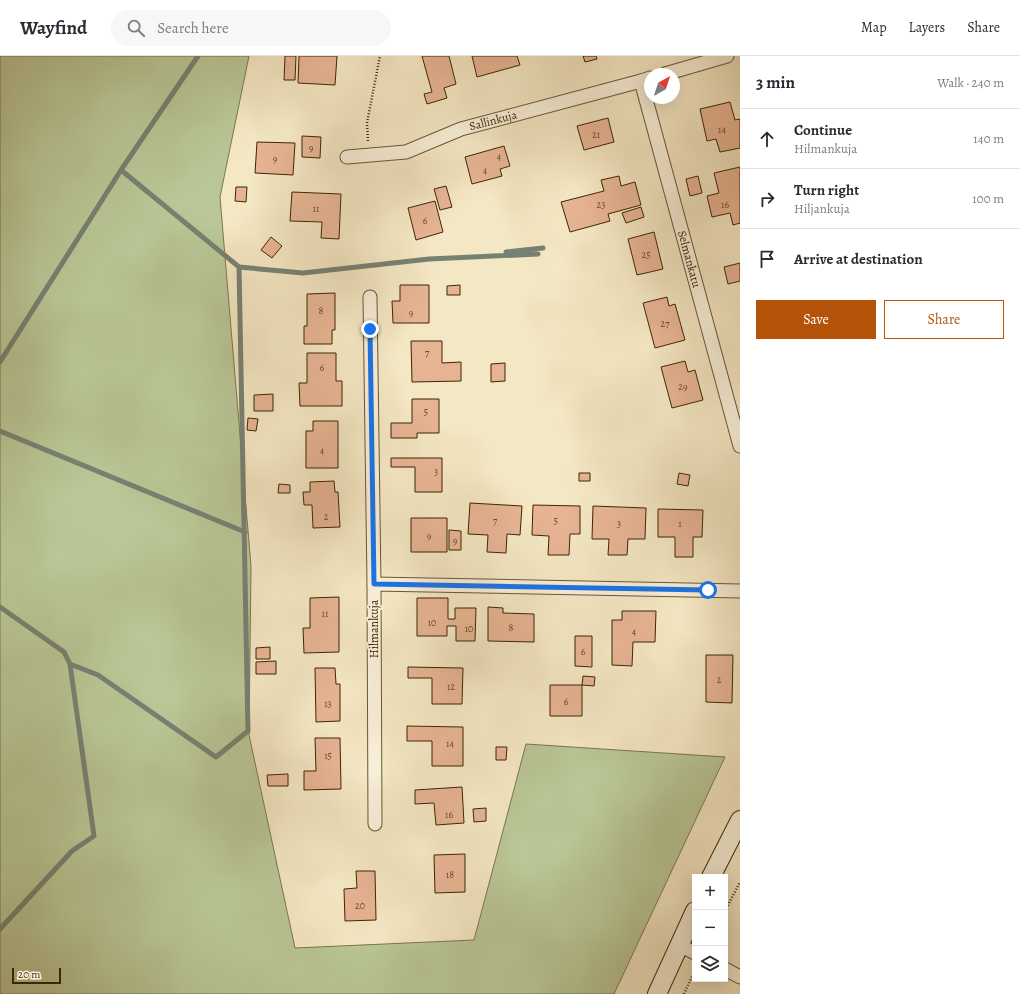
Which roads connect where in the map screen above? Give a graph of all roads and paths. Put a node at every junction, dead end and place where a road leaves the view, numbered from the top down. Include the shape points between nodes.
1 (380, 56) edge
2 (727, 56) edge
3 (680, 70) edge
4 (644, 80) edge
5 (651, 104) edge
6 (368, 155) junction
7 (347, 157) dead end
8 (370, 297) dead end
9 (740, 446) edge
10 (374, 584) junction
11 (740, 591) edge
12 (740, 820) edge
13 (375, 824) dead end
14 (713, 874) edge
15 (740, 882) edge
16 (726, 910) edge
17 (692, 917) edge
18 (679, 945) junction
19 (692, 952) edge
20 (728, 971) edge
21 (692, 977) edge
22 (740, 977) edge
23 (657, 994) edge
24 (684, 994) edge

1 - 6 path via 368,123
2 - 3 street
4 - 6 street, Sallinkuja via 461,129 406,152
5 - 9 street, Selmankatu
6 - 7 street, Sallinkuja
8 - 10 street
10 - 11 street, Hilmankuja
10 - 13 street, Hilmankuja
12 - 14 street
15 - 16 path
17 - 18 street
18 - 19 street
18 - 23 street
20 - 22 street
21 - 24 path

